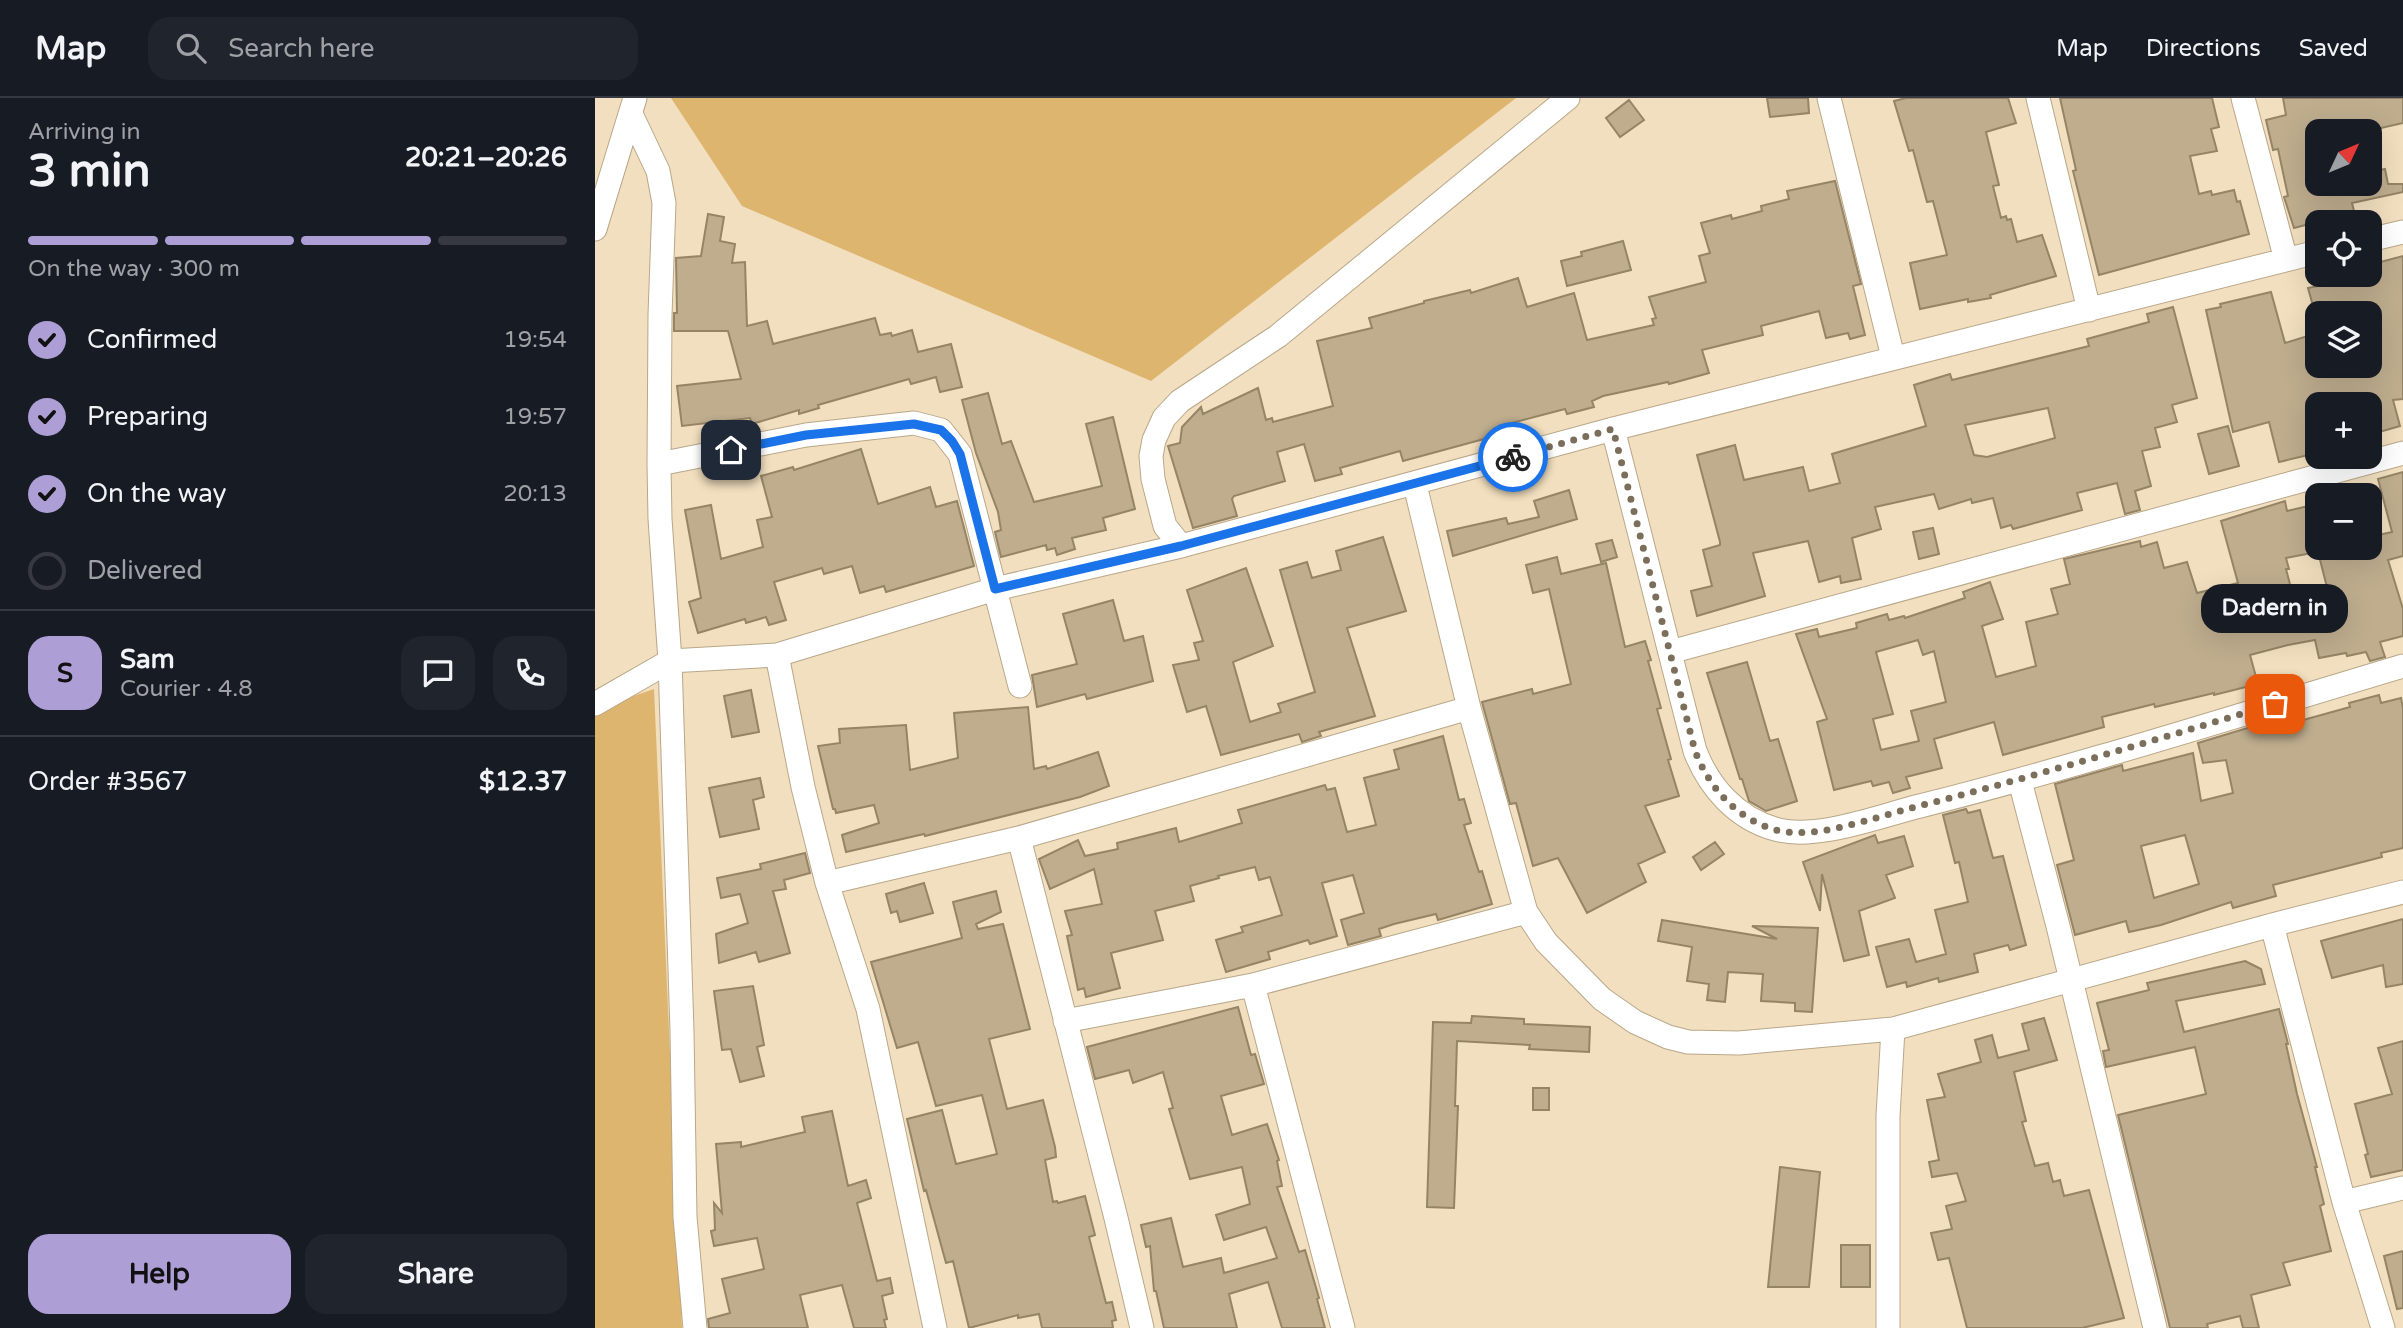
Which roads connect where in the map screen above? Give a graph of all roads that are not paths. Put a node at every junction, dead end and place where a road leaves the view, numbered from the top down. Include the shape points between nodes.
1 (1568, 98) edge
2 (1829, 98) edge
3 (2038, 98) edge
4 (2243, 98) edge
5 (633, 106) edge
6 (595, 229) edge
7 (2403, 232) edge
8 (2382, 237) edge
9 (2305, 255) edge
10 (2286, 260) junction
11 (2089, 310) junction
12 (1893, 357) junction
13 (1613, 429) junction
14 (2403, 453) edge
15 (659, 464) junction
16 (1415, 485) junction
17 (1181, 546) junction
18 (995, 589) junction
19 (1670, 652) junction
20 (777, 655) junction
21 (670, 662) junction
22 (2403, 666) edge
23 (1020, 686) dead end
24 (595, 704) edge
25 (1469, 708) junction
26 (2020, 781) junction
27 (1019, 838) junction
28 (827, 883) junction
29 (2403, 892) edge
30 (1526, 912) junction
31 (2272, 925) junction
32 (2071, 979) junction
33 (1253, 985) junction
34 (1065, 1021) junction
35 (1893, 1029) junction
36 (2403, 1188) edge
37 (2344, 1202) junction
38 (695, 1328) edge
39 (935, 1328) edge
40 (1142, 1328) edge
41 (1343, 1328) edge
42 (1888, 1328) edge
43 (2155, 1328) edge
44 (2383, 1328) edge

1 - 17 street via 1278,336 1180,401 1164,418 1151,456 1153,480 1165,526
2 - 12 street
3 - 11 street
4 - 10 street
5 - 6 street
5 - 15 street via 658,171 664,203
7 - 8 street
9 - 10 street
10 - 11 street
11 - 12 street
12 - 13 street
13 - 16 street
13 - 19 street
14 - 19 street
15 - 18 street via 806,435 932,426 948,436 960,454
15 - 21 street
16 - 17 street
16 - 25 street
17 - 18 street
18 - 20 street
18 - 23 street
19 - 26 street via 1704,773 1747,817 1776,830 1807,832 1840,826
20 - 21 street
20 - 28 street
21 - 24 street
21 - 38 street via 685,1217
22 - 26 street
25 - 27 street
25 - 30 street
26 - 32 street
27 - 28 street
27 - 34 street
28 - 39 street via 868,1010
29 - 31 street
30 - 33 street
30 - 35 street via 1552,949 1602,999 1668,1037 1738,1043
31 - 32 street
31 - 37 street
32 - 35 street
32 - 43 street
33 - 34 street
33 - 41 street
34 - 40 street
35 - 42 street via 1888,1116
36 - 37 street
37 - 44 street

